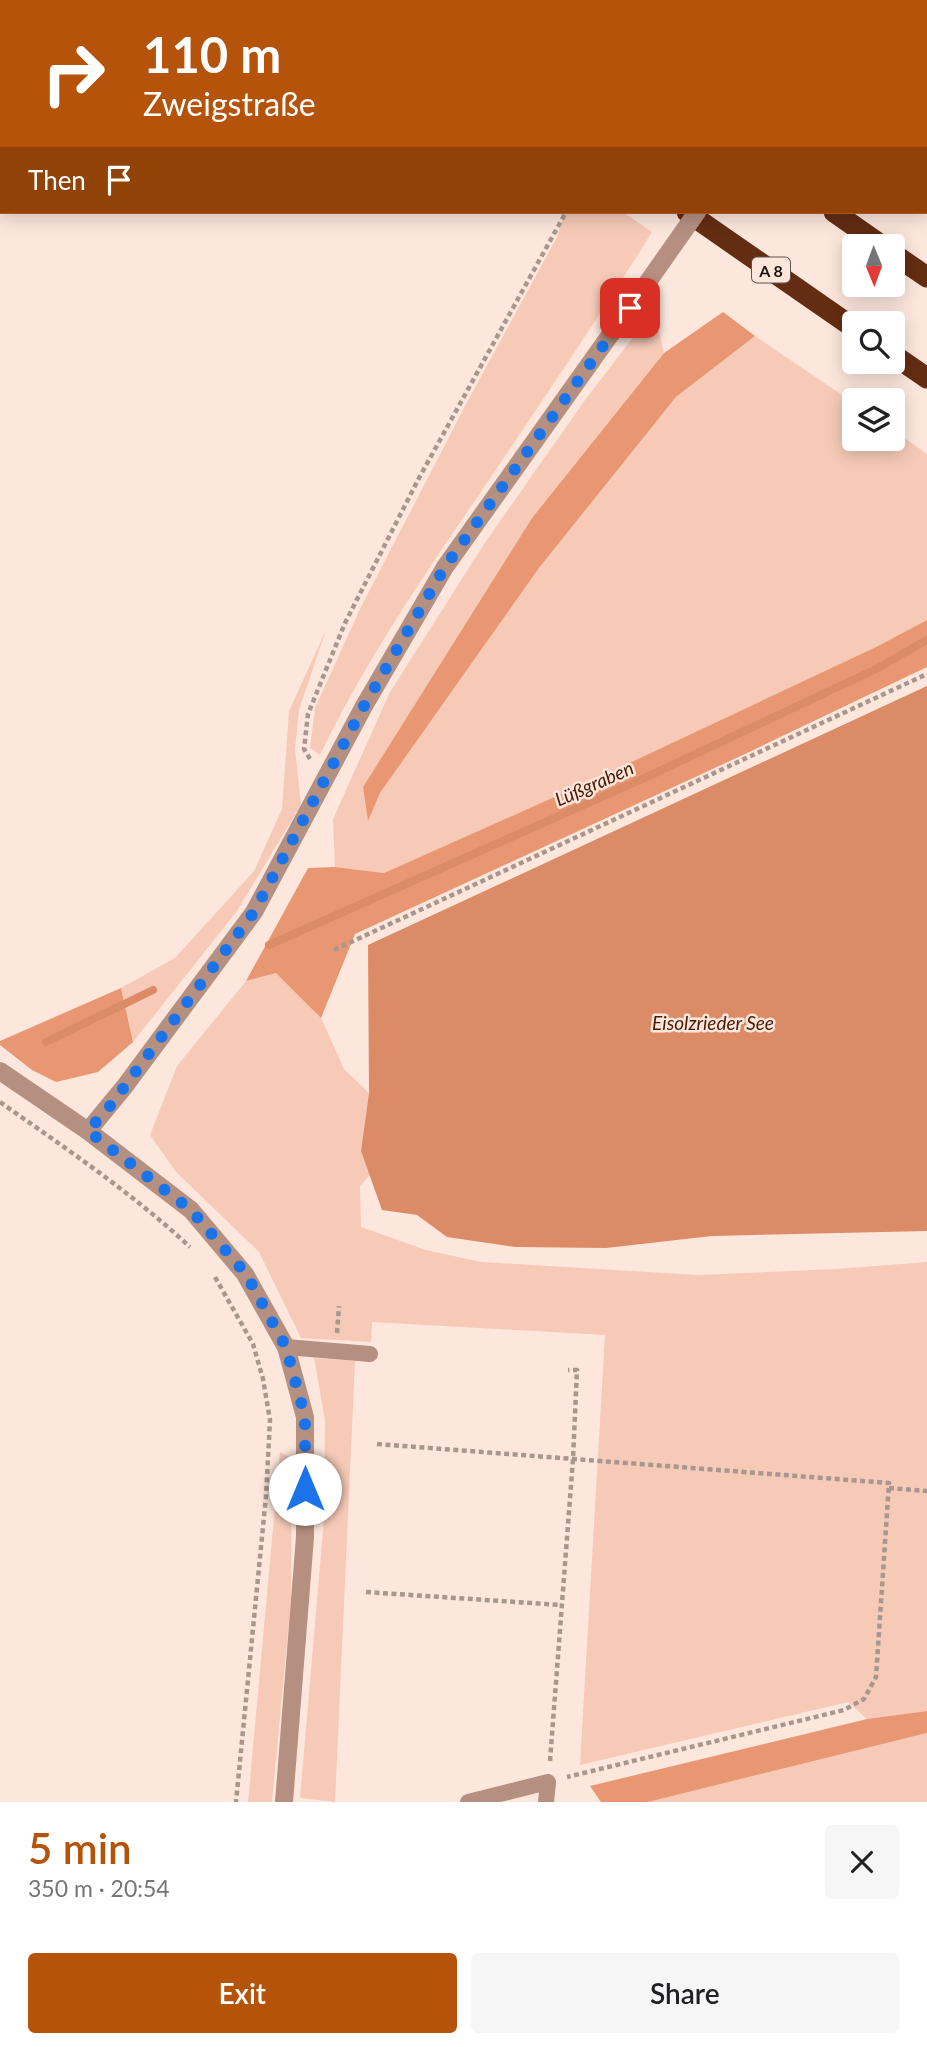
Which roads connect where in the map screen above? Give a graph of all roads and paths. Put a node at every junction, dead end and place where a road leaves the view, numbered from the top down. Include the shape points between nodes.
1 (565, 214) edge
2 (690, 214) edge
3 (696, 214) edge
4 (837, 214) edge
5 (865, 234) edge
6 (905, 262) edge
7 (927, 277) edge
8 (842, 320) edge
9 (905, 363) edge
10 (927, 378) edge
11 (927, 674) edge
12 (323, 781) junction
13 (334, 950) dead end
14 (0, 1071) edge
15 (0, 1102) edge
16 (88, 1131) junction
17 (195, 1252) dead end
18 (210, 1269) dead end
19 (286, 1347) junction
20 (370, 1354) dead end
21 (568, 1370) dead end
22 (377, 1444) dead end
23 (573, 1459) junction
24 (888, 1488) junction
25 (927, 1491) edge
26 (366, 1592) dead end
27 (561, 1605) junction
28 (548, 1782) junction
29 (236, 1802) edge
30 (284, 1802) edge
31 (468, 1802) edge
32 (546, 1802) edge

1 - 12 path via 345,623 308,714 304,749
2 - 8 highway, A 8
3 - 12 street, bridge via 445,567
4 - 5 highway
6 - 7 highway
9 - 10 highway
11 - 13 path
12 - 16 street via 254,912
14 - 16 street
15 - 17 path via 159,1218
16 - 19 street via 191,1210 218,1239 246,1274
18 - 29 path via 253,1344 270,1420
19 - 20 lane
19 - 30 street via 305,1417 305,1537
21 - 23 path via 578,1370
22 - 23 path
23 - 24 path via 889,1483
23 - 27 path
24 - 25 path
24 - 28 path via 876,1677 864,1699 844,1710
26 - 27 path
27 - 28 path
28 - 31 lane
28 - 32 lane

